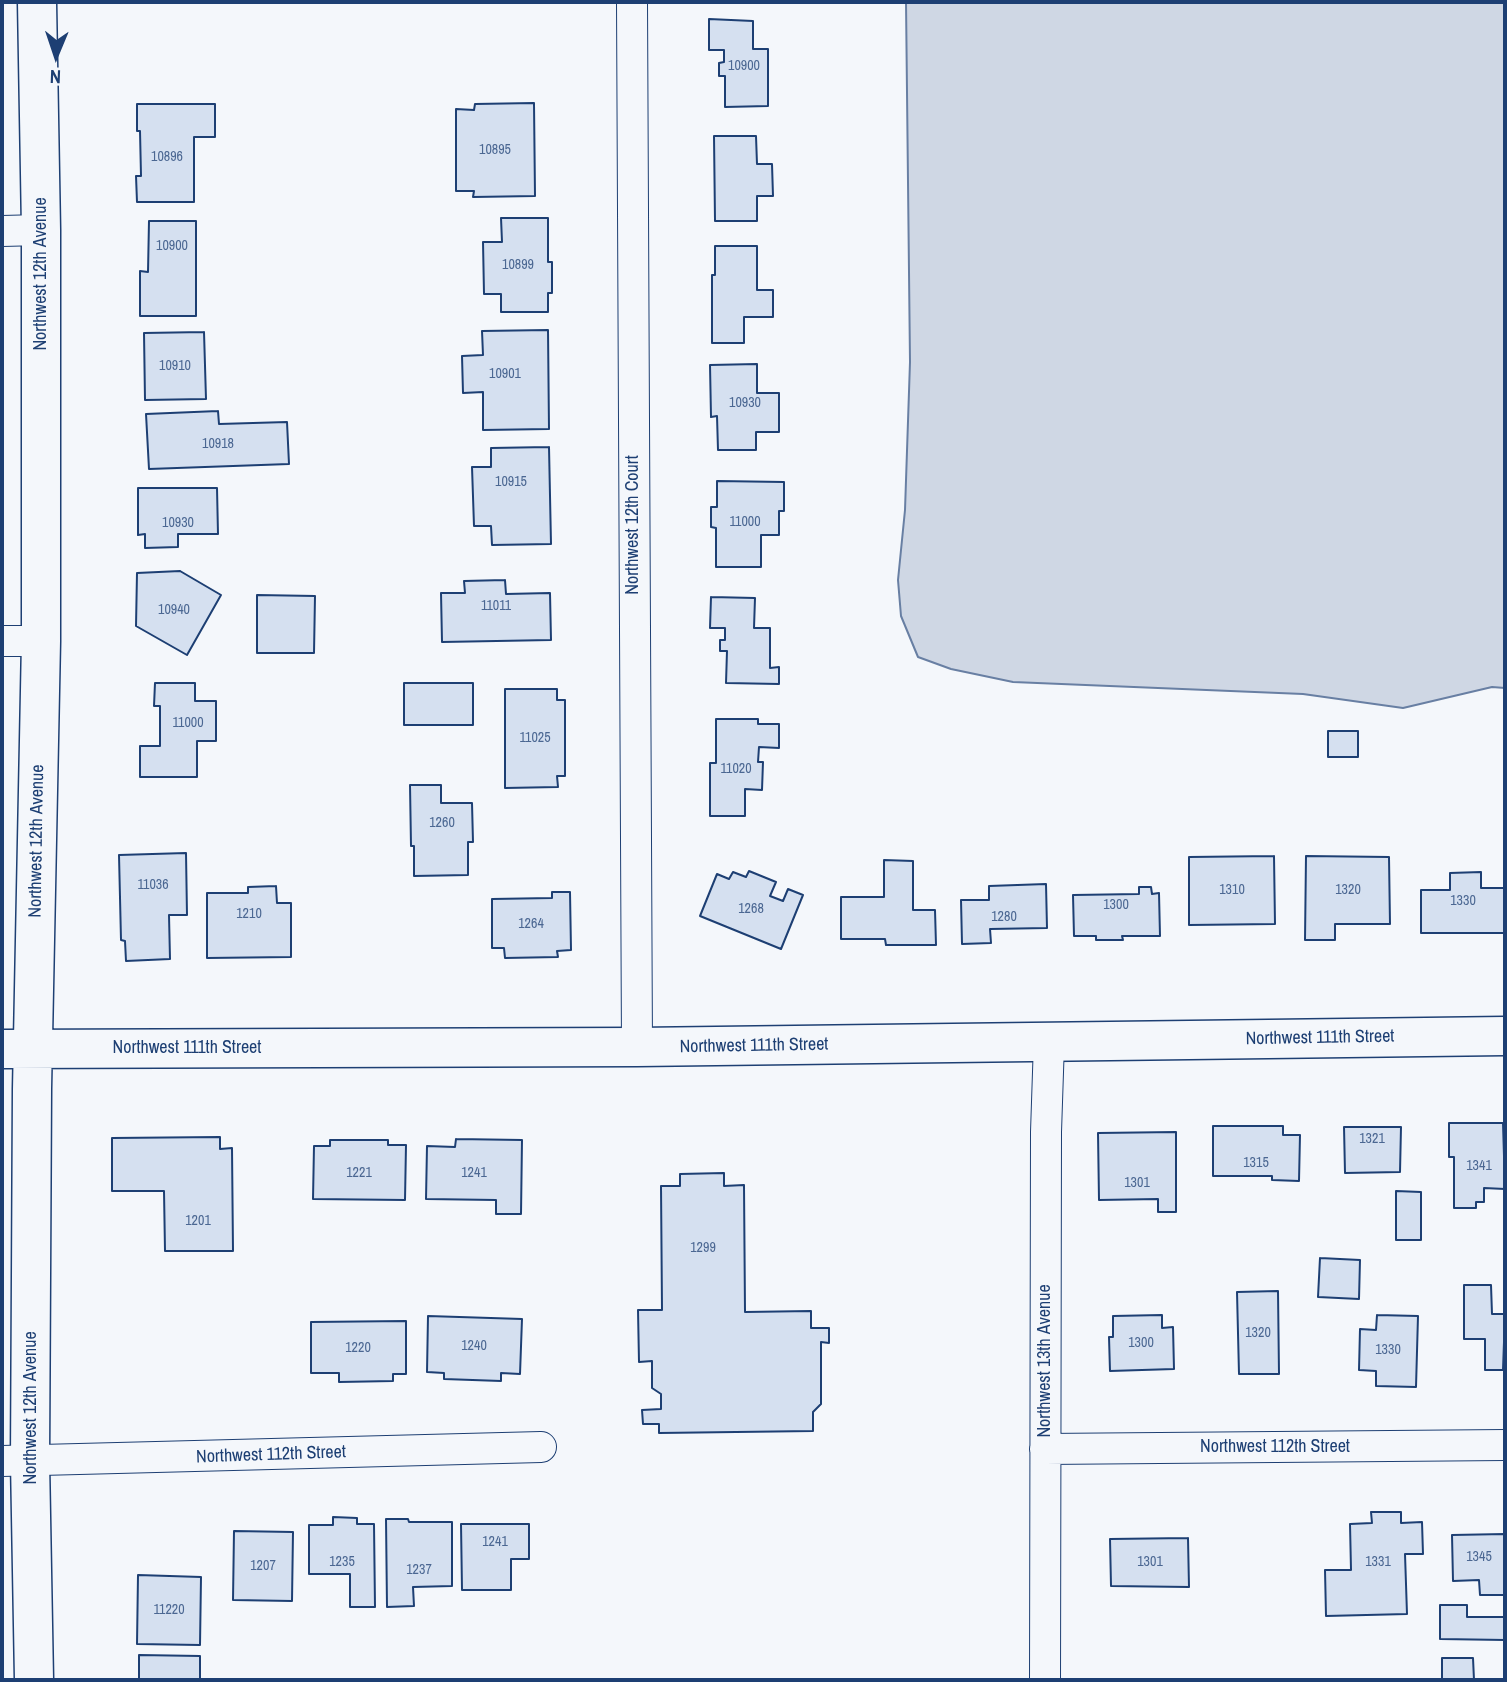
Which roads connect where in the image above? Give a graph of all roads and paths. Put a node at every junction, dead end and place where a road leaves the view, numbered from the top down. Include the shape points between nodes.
1 (37, 2) edge
2 (632, 2) edge
3 (41, 230) junction
4 (2, 231) edge
5 (41, 640) junction
6 (2, 641) edge
7 (1505, 1036) edge
8 (1049, 1042) junction
9 (636, 1047) junction
10 (17, 1049) edge
11 (1505, 1445) edge
12 (541, 1447) dead end
13 (1045, 1449) junction
14 (16, 1461) edge
15 (34, 1680) edge
16 (1045, 1680) edge

1 - 3 street, Northwest 12th Avenue
2 - 9 street, Northwest 12th Court
3 - 4 street
3 - 5 street, Northwest 12th Avenue
5 - 6 street
5 - 10 street, Northwest 12th Avenue
7 - 8 street, Northwest 111th Street
8 - 9 street, Northwest 111th Street
8 - 13 street, Northwest 13th Avenue
9 - 10 street, Northwest 111th Street
10 - 14 street, Northwest 12th Avenue
11 - 13 street, Northwest 112th Street
12 - 14 street, Northwest 112th Street
13 - 16 street, Northwest 13th Avenue
14 - 15 street, Northwest 12th Avenue

